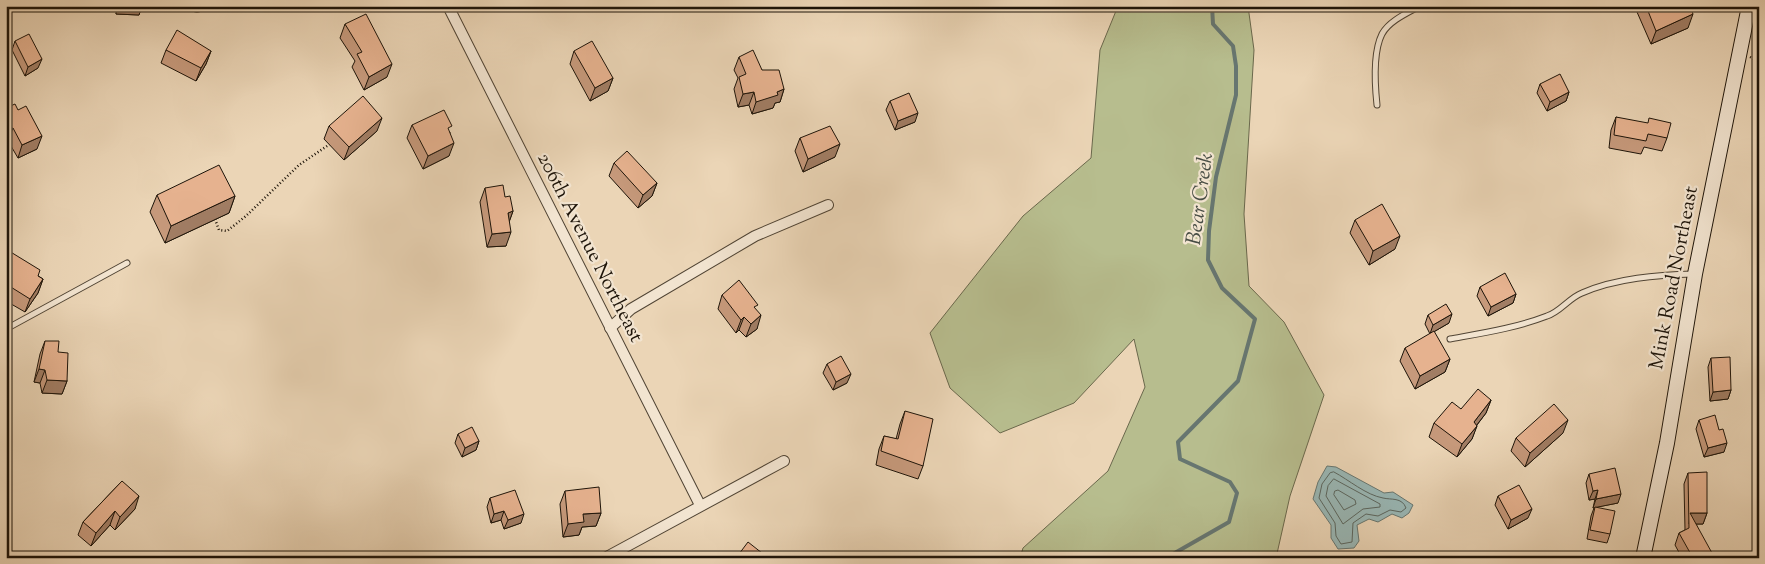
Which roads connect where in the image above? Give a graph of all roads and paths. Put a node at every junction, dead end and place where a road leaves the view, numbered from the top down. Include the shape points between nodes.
1 (448, 6) edge
2 (1420, 6) edge
3 (1749, 6) edge
4 (1759, 8) edge
5 (1377, 105) dead end
6 (330, 144) dead end
7 (828, 205) dead end
8 (216, 219) edge
9 (127, 263) dead end
10 (1695, 274) junction
11 (610, 328) junction
12 (6, 329) edge
13 (1450, 339) dead end
14 (784, 461) dead end
15 (700, 505) junction
16 (605, 558) edge
17 (1643, 558) edge

1 - 11 street, 206th Avenue Northeast
2 - 5 lane via 1398,18 1382,34 1374,73
3 - 4 street
3 - 10 street, Mink Road Northeast
6 - 8 path via 299,165 228,231 219,230
7 - 11 street via 755,236 631,309
9 - 12 lane
10 - 13 lane via 1657,275 1607,285 1581,293 1550,315 1515,327
10 - 17 street, Mink Road Northeast via 1667,443
11 - 15 street, 206th Avenue Northeast
14 - 15 street
15 - 16 street

